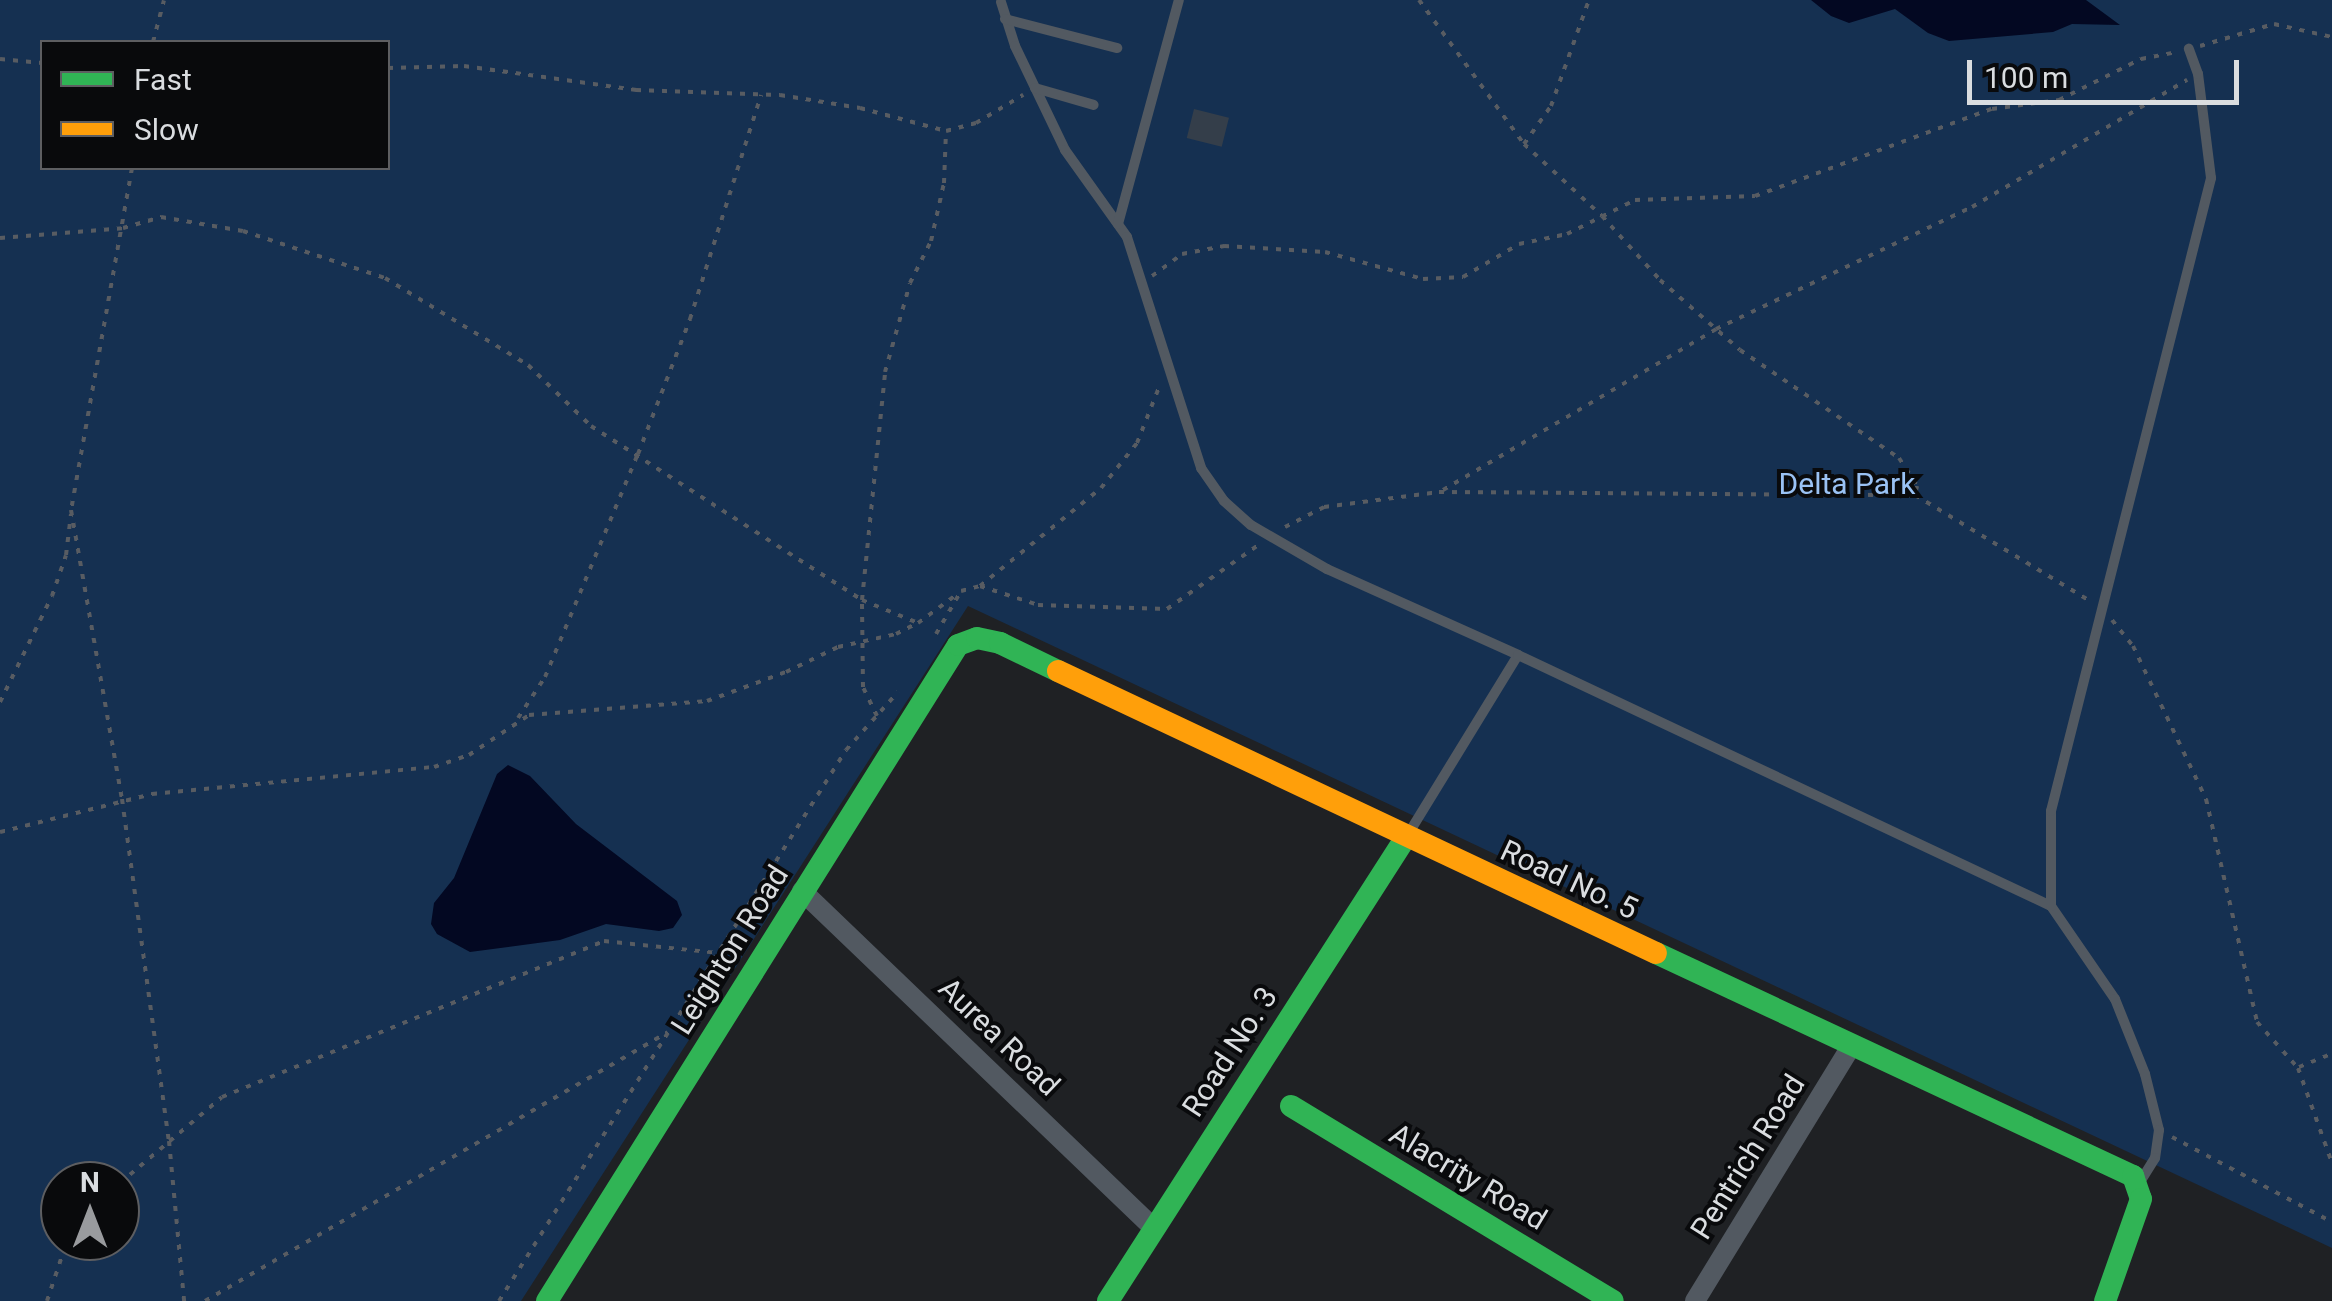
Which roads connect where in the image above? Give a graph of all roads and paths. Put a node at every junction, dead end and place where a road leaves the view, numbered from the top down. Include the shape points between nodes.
1 (164, 0) edge
2 (1179, 0) edge
3 (1419, 0) edge
4 (1589, 0) edge
5 (1001, 2) edge
6 (1005, 20) junction
7 (2332, 37) edge
8 (154, 40) edge
9 (1117, 48) dead end
10 (2189, 49) junction
11 (0, 61) edge
12 (40, 63) edge
13 (390, 68) edge
14 (2198, 74) junction
15 (1035, 88) junction
16 (760, 95) junction
17 (1094, 105) dead end
18 (946, 131) junction
19 (1524, 144) junction
20 (132, 170) edge
21 (1602, 216) junction
22 (1118, 224) junction
23 (122, 228) junction
24 (0, 238) edge
25 (1140, 285) junction
26 (1716, 330) junction
27 (638, 454) junction
28 (1439, 492) junction
29 (1915, 494) junction
30 (72, 510) junction
31 (1269, 536) junction
32 (980, 586) dead end
33 (960, 592) dead end
34 (862, 600) junction
35 (2102, 608) junction
36 (918, 622) junction
37 (972, 638) joint
38 (863, 639) junction
39 (1518, 654) junction
40 (0, 702) edge
41 (877, 716) dead end
42 (517, 720) junction
43 (122, 800) junction
44 (0, 832) edge
45 (1406, 837) junction
46 (802, 891) junction
47 (2051, 906) junction
48 (718, 952) dead end
49 (669, 1031) dead end
50 (1852, 1044) junction
51 (2332, 1054) edge
52 (2298, 1068) junction
53 (1290, 1106) dead end
54 (2159, 1130) junction
55 (169, 1141) junction
56 (2332, 1163) edge
57 (140, 1165) edge
58 (2140, 1183) junction
59 (2332, 1222) edge
60 (1153, 1228) junction
61 (60, 1261) edge
62 (47, 1301) edge
63 (184, 1301) edge
64 (206, 1301) edge
65 (547, 1301) edge
66 (1108, 1301) edge
67 (1613, 1301) edge
68 (1694, 1301) edge
69 (2105, 1301) edge

1 - 8 path
2 - 22 lane
3 - 19 path
4 - 19 path via 1551,106
5 - 6 lane
6 - 9 lane
6 - 15 lane
7 - 10 path via 2274,24
10 - 14 lane
10 - 21 path via 2141,59 2059,100 1992,109 1755,196 1635,200
11 - 12 path
13 - 16 path via 464,66 636,90
14 - 26 path via 1972,208
14 - 35 lane via 2212,178
15 - 17 lane
15 - 18 path via 976,123
15 - 22 lane via 1074,166
16 - 18 path via 860,108
16 - 27 path via 690,319
18 - 34 path via 944,183 930,241 884,372
19 - 21 path
20 - 23 path
21 - 25 path via 1567,234 1519,244 1463,276 1423,279 1325,252 1224,246 1182,254
21 - 26 path
22 - 25 lane
23 - 24 path
23 - 27 path via 160,218 243,231 384,278 528,365 591,426
23 - 30 path
25 - 31 lane via 1201,468 1224,500
26 - 28 path
26 - 29 path via 1900,458
27 - 34 path
27 - 42 path via 545,677
28 - 29 path
28 - 31 path via 1324,507
29 - 35 path
30 - 40 path via 52,596
30 - 43 path
31 - 32 path via 1168,609 1038,605
31 - 39 lane via 1326,569
33 - 36 path
34 - 36 path
34 - 38 path
35 - 47 lane via 2051,811
35 - 52 path via 2133,646 2206,800 2257,1022
36 - 38 path
37 - 45 street, Road No. 5 via 1000,643
37 - 46 street, Leighton Road via 946,660
38 - 41 path via 863,688
38 - 42 path via 708,701
39 - 45 lane
39 - 47 lane
42 - 43 path via 469,755 434,768
43 - 44 path
43 - 55 path
45 - 50 street, Road No. 5
45 - 60 street, Road No. 3
46 - 60 street, Aurea Road
46 - 65 street, Leighton Road
47 - 54 lane via 2115,999
48 - 55 path via 604,941 222,1097
49 - 64 path
50 - 58 street, Road No. 5
50 - 68 street, Pentrich Road
51 - 52 path
52 - 56 path
53 - 67 street, Alacrity Road
54 - 58 lane via 2155,1158
54 - 59 path
55 - 57 path
55 - 63 path
58 - 69 street via 2139,1206
60 - 66 street, Road No. 3
61 - 62 path

